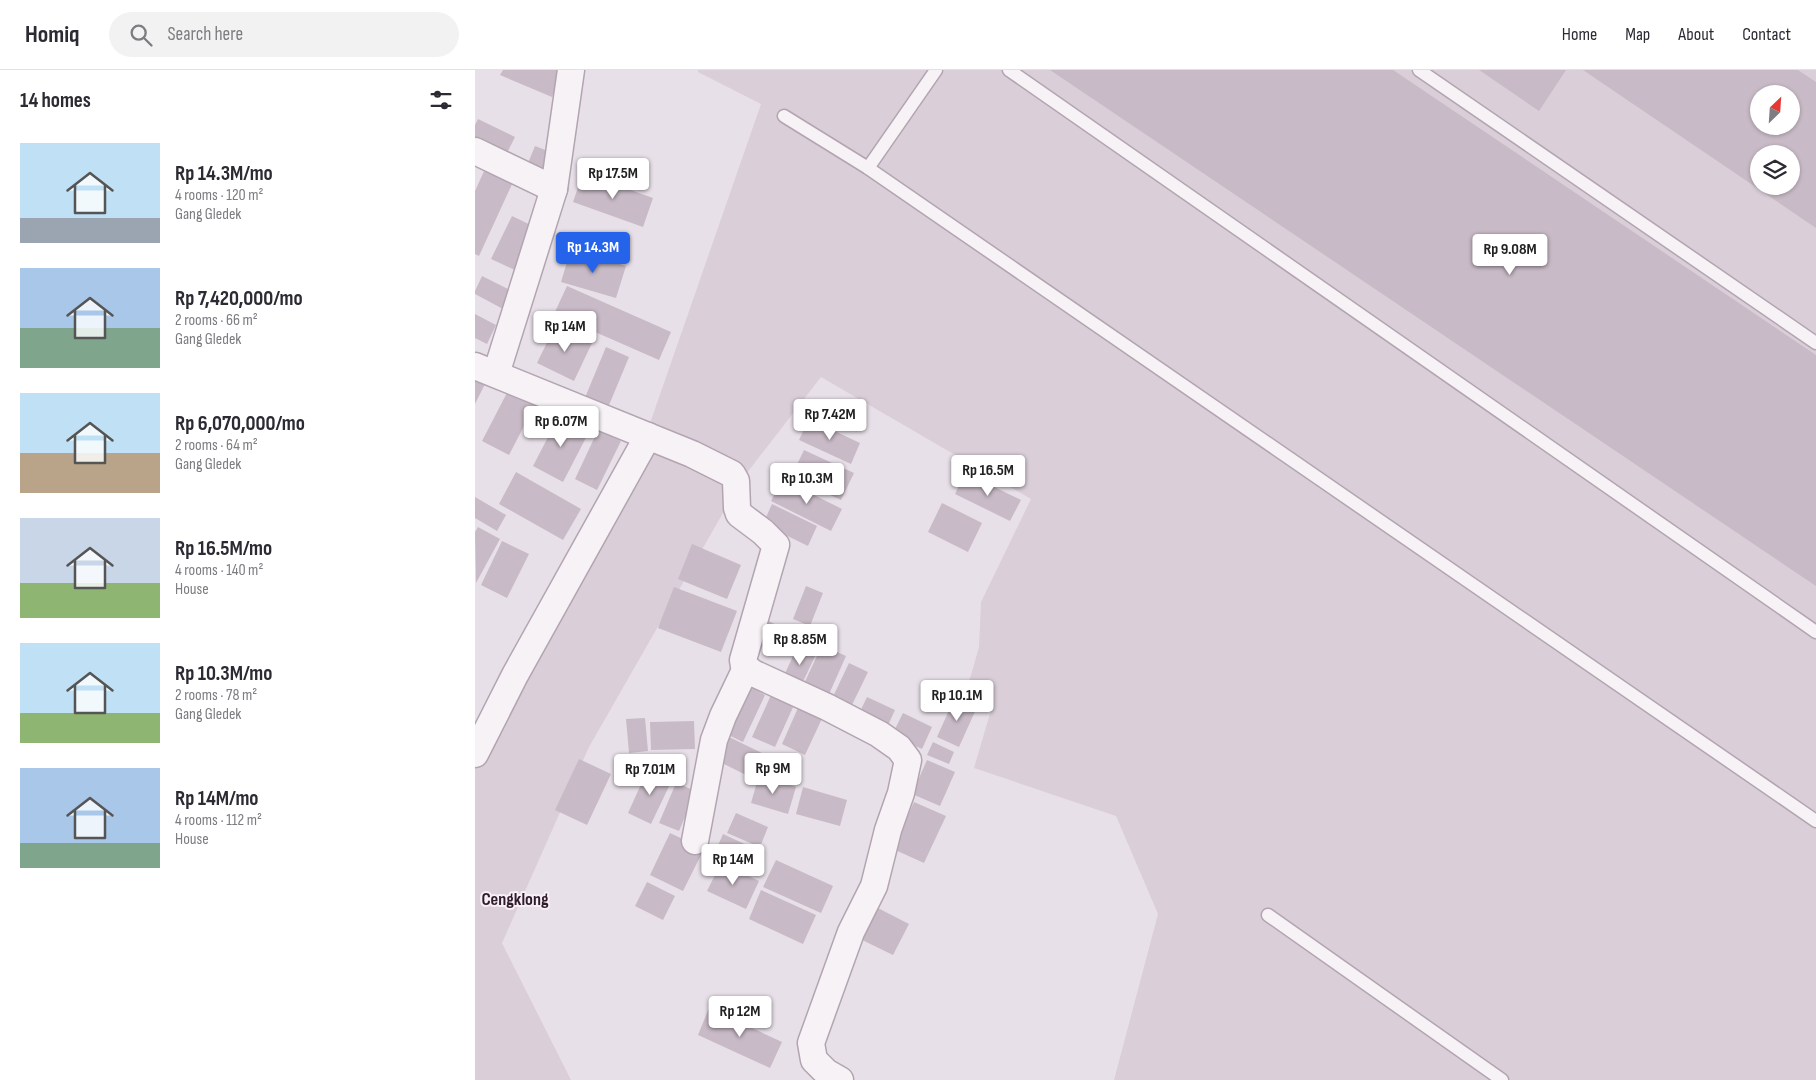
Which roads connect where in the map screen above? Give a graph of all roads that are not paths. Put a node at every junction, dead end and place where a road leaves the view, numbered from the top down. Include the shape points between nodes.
1 (571, 70) edge
2 (936, 70) edge
3 (1009, 70) edge
4 (1419, 70) edge
5 (783, 116) dead end
6 (475, 151) edge
7 (868, 168) junction
8 (554, 189) junction
9 (1816, 343) edge
10 (486, 370) edge
11 (648, 436) junction
12 (1816, 632) edge
13 (746, 668) junction
14 (475, 754) edge
15 (1816, 821) edge
16 (695, 841) dead end
17 (1268, 915) dead end
18 (840, 1080) edge
19 (1502, 1080) edge

1 - 8 street
2 - 7 lane
3 - 12 lane
4 - 9 lane
5 - 7 lane
6 - 8 street
7 - 15 lane
8 - 10 street
10 - 11 street
11 - 13 street via 732,474 736,480 739,514 776,545 743,660
11 - 14 street
13 - 16 street via 714,740
13 - 18 street via 879,734 899,748 908,760 873,886 851,932 811,1043 814,1060
17 - 19 lane

